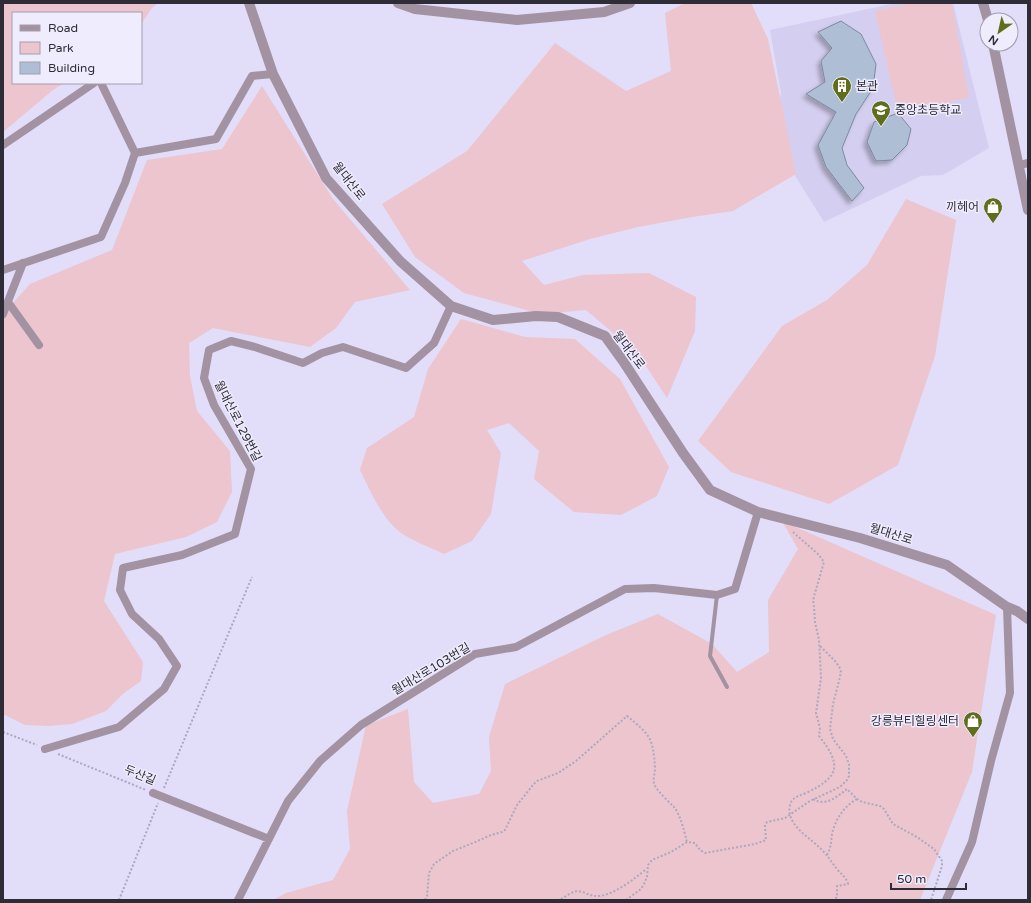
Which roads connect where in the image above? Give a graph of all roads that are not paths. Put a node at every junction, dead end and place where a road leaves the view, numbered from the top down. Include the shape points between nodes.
1 (249, 3) edge
2 (398, 3) edge
3 (630, 3) edge
4 (996, 52) edge
5 (273, 74) junction
6 (93, 84) edge
7 (101, 84) edge
8 (3, 145) edge
9 (135, 153) junction
10 (1024, 164) edge
11 (1028, 210) edge
12 (23, 263) junction
13 (3, 270) edge
14 (8, 302) junction
15 (451, 306) junction
16 (3, 314) edge
17 (39, 345) dead end
18 (758, 512) junction
19 (717, 595) junction
20 (1007, 607) junction
21 (1028, 620) edge
22 (727, 687) dead end
23 (45, 749) road end
24 (157, 795) road end
25 (269, 839) junction
26 (238, 900) edge
27 (946, 900) edge

1 - 5 street, 월대산로
2 - 3 street via 415,9 517,20 604,12
4 - 10 street
5 - 9 street via 252,76 216,139
5 - 15 street, 월대산로 via 326,178 400,261
6 - 8 street
7 - 9 street
9 - 12 street via 125,183 100,237
10 - 11 street
12 - 13 street
12 - 14 street
14 - 16 street
14 - 17 street
15 - 18 street, 월대산로 via 493,320 536,316 558,318 604,336 710,490
15 - 23 street, 월대산로129번길 via 434,343 406,368 343,347 322,353 303,363 231,341 209,350 204,378 214,405 251,469 235,534 182,555 123,568 120,590 132,614 159,639 177,666 164,689 119,727
18 - 19 street, 월대산로103번길 via 735,589
18 - 20 street, 월대산로 via 860,538 947,565
19 - 22 lane via 710,656
19 - 25 street, 월대산로103번길 via 654,588 625,588 516,647 475,654 361,725 320,761 288,801
20 - 21 street, 월대산로
20 - 27 street via 1010,693 972,842
24 - 25 street, 두산길
25 - 26 street, 월대산로103번길

